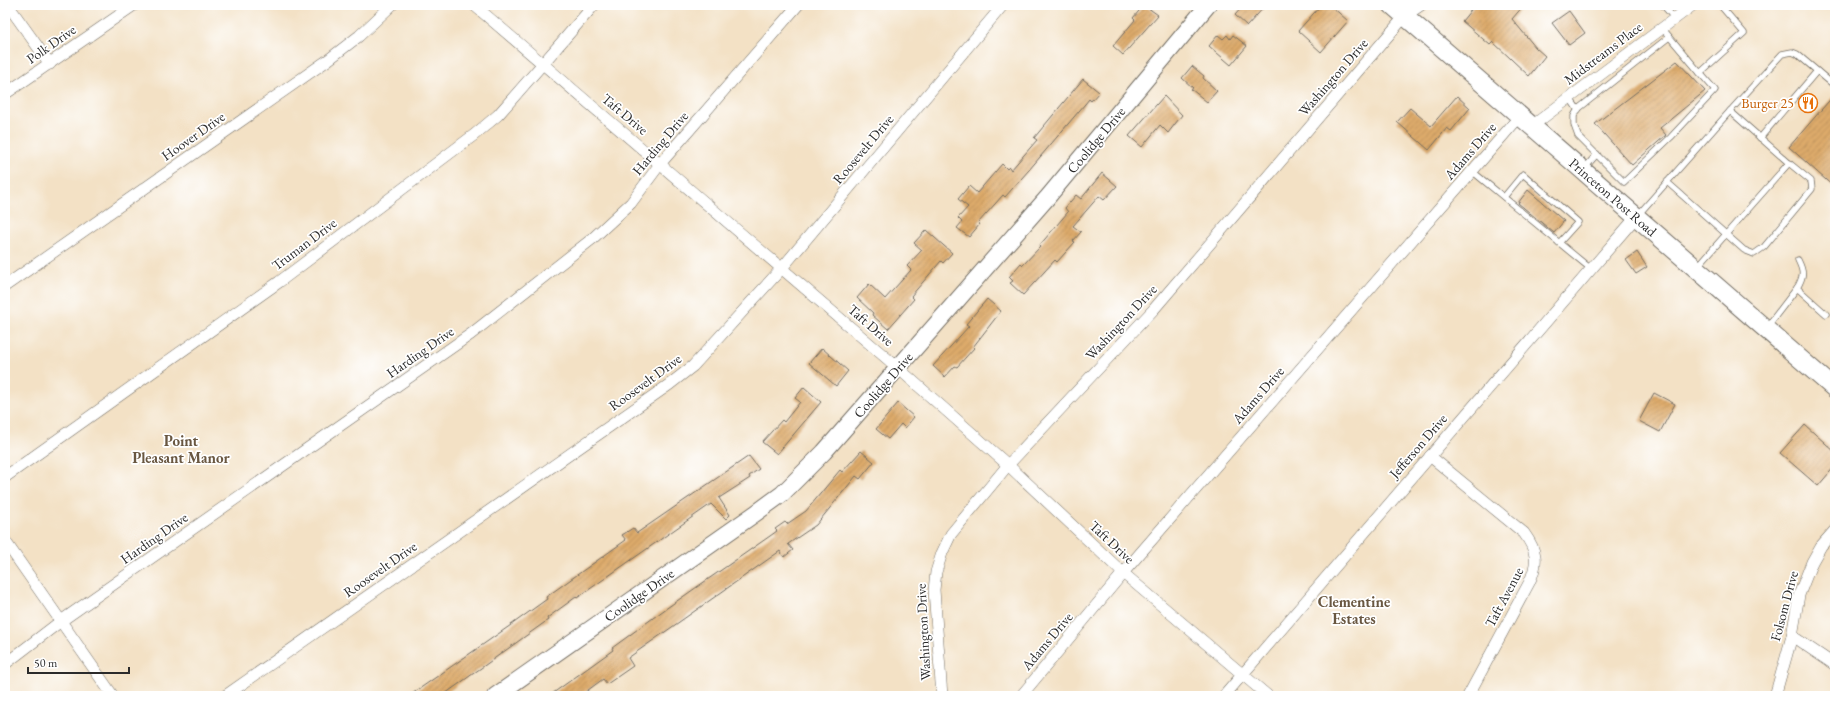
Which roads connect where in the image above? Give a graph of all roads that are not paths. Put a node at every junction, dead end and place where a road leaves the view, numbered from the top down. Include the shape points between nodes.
1 (8, 5) edge
2 (134, 5) edge
3 (392, 5) edge
4 (474, 5) edge
5 (594, 5) edge
6 (798, 5) edge
7 (1004, 5) edge
8 (1208, 5) edge
9 (1421, 5) edge
10 (1663, 5) edge
11 (1693, 5) edge
12 (1720, 5) edge
13 (1398, 11) edge
14 (1675, 19) junction
15 (1662, 28) junction
16 (1670, 37) junction
17 (50, 64) junction
18 (543, 64) junction
19 (1817, 71) junction
20 (1700, 73) junction
21 (1835, 86) edge
22 (5, 94) edge
23 (1569, 97) junction
24 (1578, 110) junction
25 (1730, 111) junction
26 (1526, 121) junction
27 (1760, 138) junction
28 (1597, 154) junction
29 (1789, 163) junction
30 (660, 164) junction
31 (1582, 170) junction
32 (1472, 171) junction
33 (1667, 182) junction
34 (1506, 199) junction
35 (1636, 217) junction
36 (1726, 234) junction
37 (1559, 243) junction
38 (1798, 260) dead end
39 (782, 268) junction
40 (1696, 268) junction
41 (1591, 269) junction
42 (5, 286) edge
43 (1797, 288) junction
44 (1826, 314) dead end
45 (1766, 329) junction
46 (898, 368) junction
47 (1835, 389) edge
48 (1430, 456) junction
49 (1008, 465) junction
50 (5, 477) edge
51 (1835, 530) edge
52 (5, 541) edge
53 (1123, 573) junction
54 (61, 621) junction
55 (1792, 636) junction
56 (5, 664) edge
57 (1835, 665) edge
58 (1242, 674) junction
59 (113, 696) edge
60 (225, 696) edge
61 (495, 696) edge
62 (942, 696) edge
63 (1021, 696) edge
64 (1224, 696) edge
65 (1268, 696) edge
66 (1468, 696) edge
67 (1775, 696) edge

1 - 17 street
2 - 17 street, Polk Drive
3 - 42 street, Hoover Drive via 359,36 328,60
4 - 18 street, Taft Drive
5 - 18 street, Truman Drive
6 - 30 street, Harding Drive
7 - 39 street, Roosevelt Drive
8 - 46 street, Coolidge Drive via 1047,198
9 - 13 street, Washington Drive
10 - 14 lane
11 - 14 street, Midstreams Place
12 - 20 lane via 1744,33
13 - 26 main road, Princeton Post Road
13 - 49 street, Washington Drive via 1154,309
14 - 15 street, Midstreams Place
15 - 16 lane
15 - 23 street, Midstreams Place
16 - 20 lane
16 - 24 lane
17 - 22 street, Polk Drive
18 - 30 street, Taft Drive
18 - 50 street, Truman Drive via 498,115 474,135 278,282
19 - 21 lane
19 - 25 lane via 1798,54 1782,54
19 - 27 lane
20 - 28 lane via 1715,90 1624,182
23 - 24 lane
23 - 26 street, Midstreams Place
24 - 28 lane via 1574,116 1578,136
25 - 27 lane
25 - 33 lane
26 - 31 main road, Princeton Post Road
26 - 32 street, Adams Drive
27 - 29 lane
28 - 31 lane
29 - 36 lane
29 - 36 lane via 1811,181 1812,189 1764,247 1759,252 1749,253
30 - 39 street, Taft Drive
30 - 54 street, Harding Drive via 630,203 592,239 471,334
31 - 35 main road, Princeton Post Road
32 - 34 lane
32 - 53 street, Adams Drive
33 - 35 lane
33 - 36 lane
34 - 37 lane
34 - 37 lane via 1523,174 1578,222
35 - 40 main road, Princeton Post Road
35 - 41 street, Jefferson Drive
36 - 40 lane
37 - 41 lane
38 - 43 lane via 1804,276
39 - 46 street, Taft Drive
39 - 60 street, Roosevelt Drive via 693,366 670,384
40 - 45 main road, Princeton Post Road
41 - 48 street, Jefferson Drive
43 - 44 lane
43 - 45 lane
45 - 47 main road, Princeton Post Road
46 - 49 street, Taft Drive
46 - 61 street, Coolidge Drive via 824,452 782,494
48 - 58 street, Jefferson Drive
48 - 66 street, Taft Avenue via 1524,533 1531,542 1536,563 1530,583
49 - 53 street, Taft Drive
49 - 62 street, Washington Drive via 951,534 936,572 934,590
51 - 55 street, Folsom Drive via 1821,546 1812,562 1799,595
52 - 54 street
53 - 58 street, Taft Drive
53 - 63 street, Adams Drive
54 - 56 street, Harding Drive
54 - 59 street
55 - 57 street
55 - 67 street, Folsom Drive
58 - 64 street, Jefferson Drive
58 - 65 street

